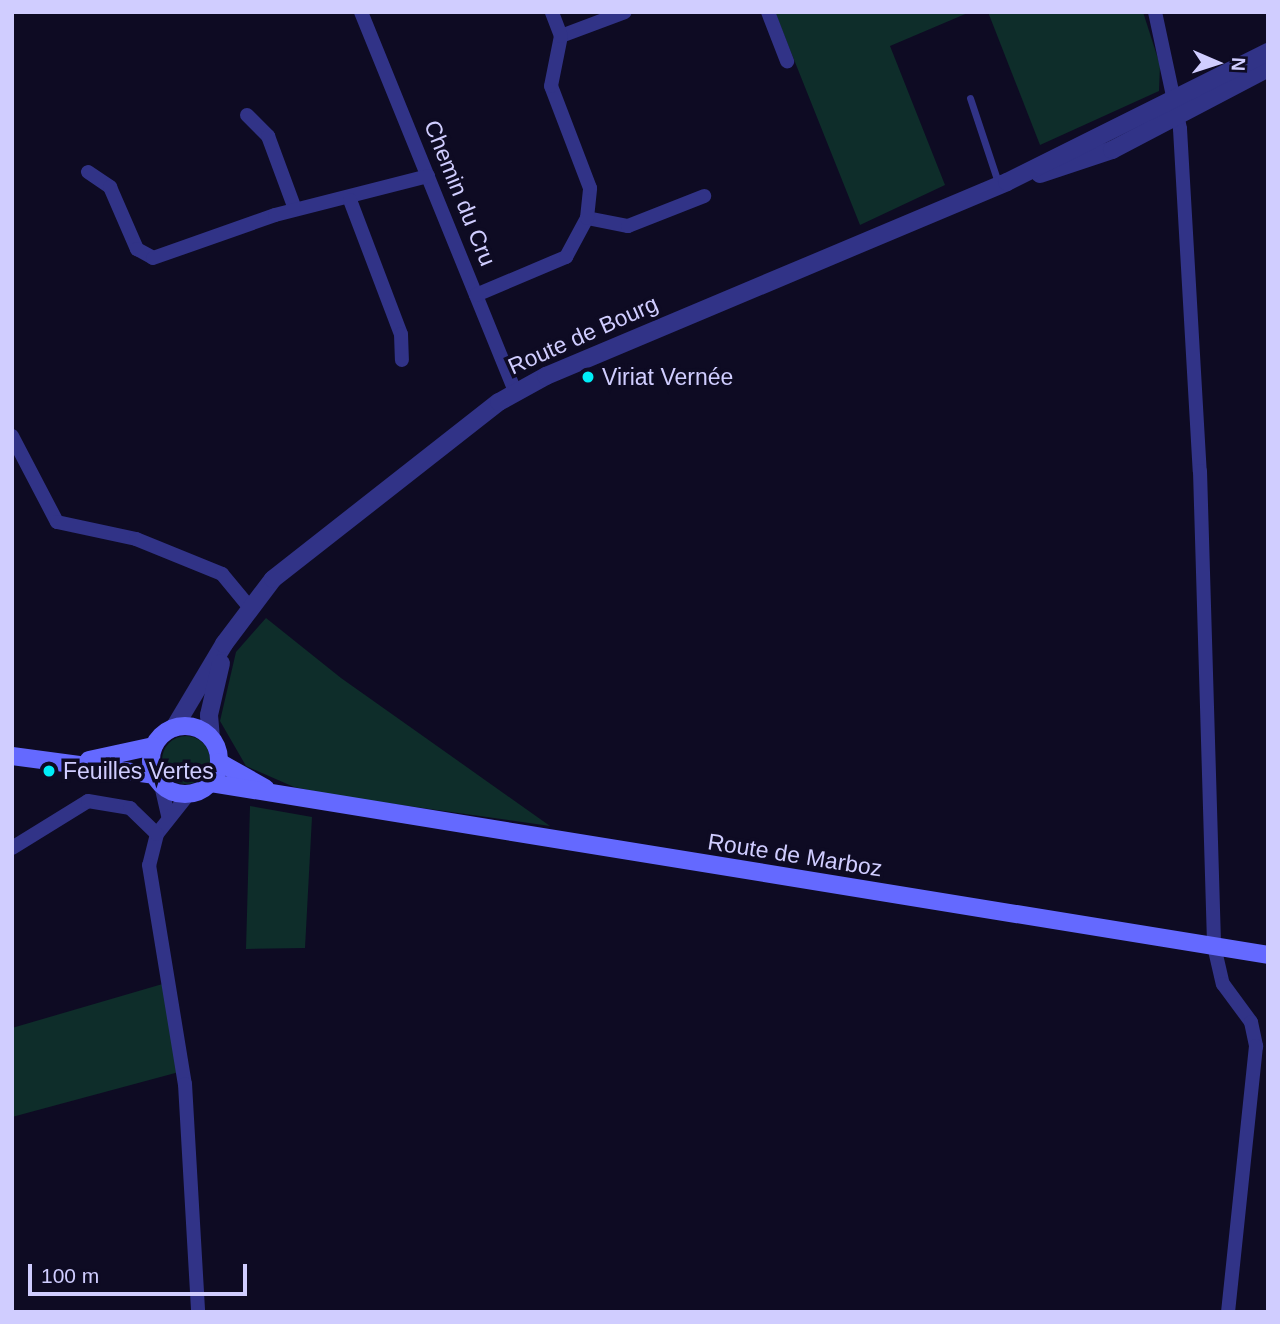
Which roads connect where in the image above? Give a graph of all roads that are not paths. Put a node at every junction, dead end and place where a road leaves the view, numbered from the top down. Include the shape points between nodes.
1 (361, 12) edge
2 (552, 12) edge
3 (625, 12) edge
4 (768, 12) edge
5 (1155, 12) edge
6 (561, 36) junction
7 (1268, 52) edge
8 (787, 61) dead end
9 (1268, 68) edge
10 (1178, 96) junction
11 (970, 98) dead end
12 (247, 115) dead end
13 (1179, 117) junction
14 (88, 173) dead end
15 (428, 176) junction
16 (1003, 184) junction
17 (704, 196) dead end
18 (350, 200) junction
19 (295, 209) junction
20 (587, 218) junction
21 (475, 295) junction
22 (402, 360) dead end
23 (515, 391) junction
24 (13, 438) edge
25 (251, 609) junction
26 (238, 626) junction
27 (174, 728) junction
28 (211, 738) junction
29 (154, 746) junction
30 (12, 756) edge
31 (71, 761) junction
32 (219, 762) junction
33 (158, 780) junction
34 (211, 783) junction
35 (187, 795) junction
36 (315, 804) junction
37 (168, 816) junction
38 (157, 834) junction
39 (12, 848) edge
40 (1214, 946) junction
41 (1268, 955) edge
42 (198, 1312) edge
43 (1228, 1312) edge

1 - 15 street, Chemin du Cru
2 - 6 street
3 - 6 street
4 - 8 street
5 - 10 street
6 - 20 street via 551,86 590,188
7 - 10 street, Route de Bourg
9 - 13 street, Route de Bourg
10 - 13 street
10 - 16 street, Route de Bourg
11 - 16 lane
12 - 19 street via 268,136
13 - 16 street, Route de Bourg via 1112,150
13 - 40 street via 1200,471
14 - 19 street via 110,187 137,249 153,258
15 - 18 street
15 - 21 street, Chemin du Cru
16 - 23 street, Route de Bourg
17 - 20 street via 628,226
18 - 19 street
18 - 22 street via 401,334
20 - 21 street via 566,257
21 - 23 street, Chemin du Cru
23 - 25 street, Route de Bourg via 303,552
24 - 25 street via 57,522 136,539 222,574
25 - 26 street, Route de Bourg
26 - 27 street, Route de Bourg
26 - 28 street, Route de Bourg via 212,690
27 - 28 main road via 194,727
27 - 29 main road
28 - 32 main road
29 - 31 main road
29 - 33 main road
30 - 31 main road
31 - 33 main road
32 - 34 main road
32 - 36 main road, Route de Marboz via 260,786
33 - 35 main road
33 - 37 street
34 - 35 main road
34 - 36 main road, Route de Marboz
35 - 37 street
36 - 40 main road, Route de Marboz
37 - 38 street
38 - 39 street via 130,808 88,801
38 - 42 street via 150,878 185,1084
40 - 41 main road, Route de Marboz
40 - 43 street via 1223,984 1251,1022 1256,1046

